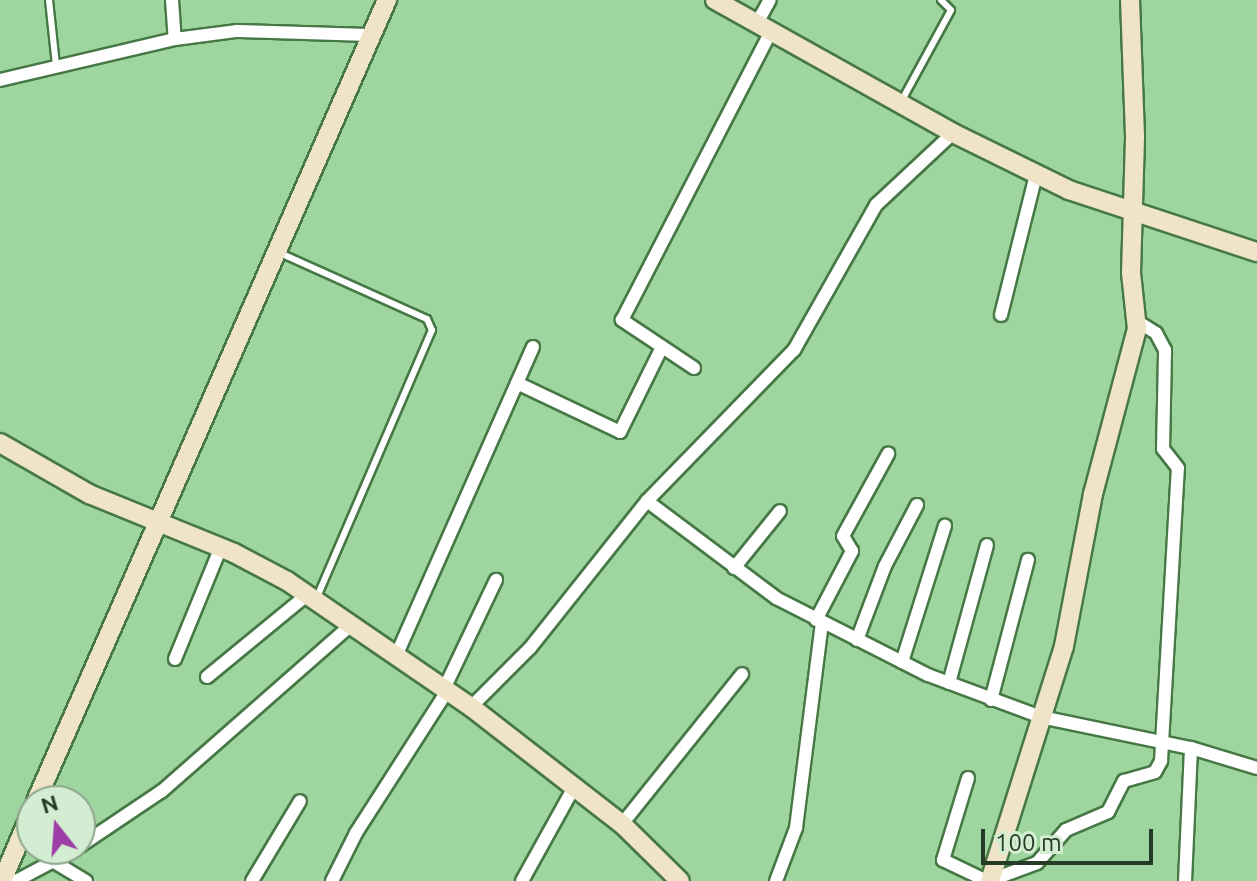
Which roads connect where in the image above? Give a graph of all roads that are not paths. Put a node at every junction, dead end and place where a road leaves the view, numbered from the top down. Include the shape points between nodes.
1 (49, 0) edge
2 (172, 0) edge
3 (387, 0) edge
4 (715, 0) edge
5 (770, 0) edge
6 (941, 0) edge
7 (1130, 0) edge
8 (764, 27) junction
9 (371, 35) junction
10 (175, 39) junction
11 (56, 65) junction
12 (0, 80) edge
13 (901, 103) junction
14 (953, 133) junction
15 (1036, 175) junction
16 (1134, 215) junction
17 (276, 251) junction
18 (1257, 252) edge
19 (1001, 315) dead end
20 (1137, 321) junction
21 (533, 347) dead end
22 (662, 347) junction
23 (694, 368) dead end
24 (517, 383) junction
25 (0, 443) edge
26 (888, 454) dead end
27 (647, 501) junction
28 (917, 505) dead end
29 (780, 511) dead end
30 (156, 522) junction
31 (945, 526) dead end
32 (987, 545) dead end
33 (221, 547) junction
34 (1028, 560) dead end
35 (734, 568) junction
36 (496, 580) dead end
37 (311, 598) junction
38 (819, 621) junction
39 (351, 625) junction
40 (857, 640) junction
41 (396, 656) junction
42 (175, 659) dead end
43 (902, 662) junction
44 (742, 674) dead end
45 (207, 677) dead end
46 (949, 683) junction
47 (445, 690) junction
48 (991, 700) junction
49 (471, 707) junction
50 (1041, 717) junction
51 (1161, 741) junction
52 (1191, 748) junction
53 (1257, 768) edge
54 (968, 778) dead end
55 (43, 785) edge
56 (574, 787) junction
57 (300, 801) dead end
58 (622, 824) junction
59 (96, 836) edge
60 (16, 848) edge
61 (52, 865) edge
62 (59, 865) edge
63 (677, 880) edge
64 (2, 881) edge
65 (16, 881) edge
66 (86, 881) edge
67 (252, 881) edge
68 (332, 881) edge
69 (522, 881) edge
70 (776, 881) edge
71 (989, 881) edge
72 (1185, 881) edge

1 - 11 lane
2 - 10 street
3 - 9 street
4 - 8 street
5 - 8 street
6 - 13 lane via 951,10
7 - 16 street
8 - 13 street
8 - 22 street via 622,320
9 - 10 street via 281,28
9 - 17 street
10 - 11 street
11 - 12 street
13 - 14 street
14 - 15 street
14 - 27 street via 876,205 794,350
15 - 16 street
15 - 19 street
16 - 18 street
16 - 20 street via 1131,273
17 - 30 street
17 - 37 lane via 427,319 432,330
20 - 50 street via 1093,494 1064,646
20 - 51 street via 1156,333 1165,350 1163,449 1178,468
21 - 24 street
22 - 23 street
22 - 24 street via 620,432
24 - 41 street
25 - 30 street via 62,481
26 - 38 street via 843,536 852,550
27 - 35 street
27 - 49 street via 530,648
28 - 40 street via 885,566
29 - 35 street
30 - 33 street
30 - 55 street
31 - 43 street
32 - 46 street
33 - 37 street via 265,567
33 - 42 street
34 - 48 street
35 - 38 street
36 - 47 street
37 - 39 street
37 - 45 street
38 - 40 street
38 - 70 street via 796,828
39 - 41 street
39 - 59 street via 162,791
40 - 43 street
41 - 47 street
43 - 46 street
44 - 58 street
46 - 48 street
47 - 49 street
47 - 68 street
48 - 50 street
49 - 56 street
50 - 51 street
50 - 71 street
51 - 52 street
51 - 71 street via 1155,772 1124,781 1108,812 1066,830 1037,863
52 - 53 street
52 - 72 street
54 - 71 street via 943,860
56 - 58 street
56 - 69 street
57 - 67 street
58 - 63 street
60 - 64 street
61 - 65 street
62 - 66 street

